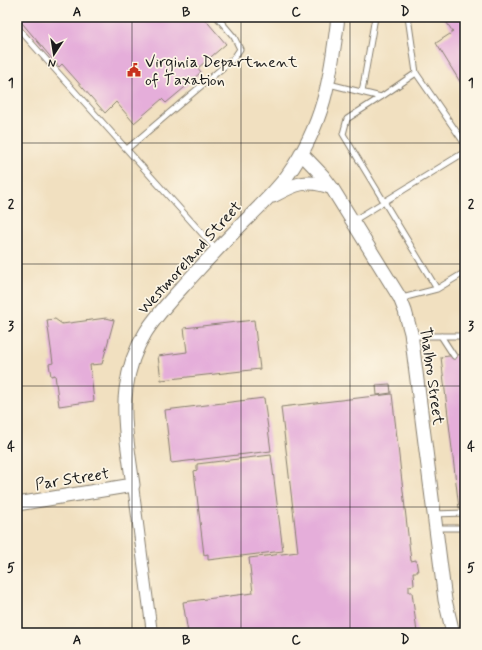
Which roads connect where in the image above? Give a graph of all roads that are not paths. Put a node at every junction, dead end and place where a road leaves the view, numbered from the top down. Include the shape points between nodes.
1 (217, 17) edge
2 (338, 17) edge
3 (375, 17) edge
4 (408, 17) edge
5 (17, 27) edge
6 (416, 73) junction
7 (328, 84) junction
8 (362, 92) junction
9 (381, 97) junction
10 (465, 144) edge
11 (127, 149) junction
12 (465, 152) edge
13 (301, 153) junction
14 (332, 188) junction
15 (266, 200) junction
16 (384, 202) junction
17 (353, 221) junction
18 (216, 250) junction
19 (465, 272) edge
20 (436, 289) junction
21 (400, 298) junction
22 (412, 336) junction
23 (441, 336) junction
24 (465, 336) edge
25 (454, 356) dead end
26 (133, 485) junction
27 (17, 504) edge
28 (465, 513) edge
29 (433, 514) junction
30 (435, 528) junction
31 (465, 528) edge
32 (152, 633) edge
33 (453, 633) edge

1 - 11 lane via 234,37 240,49 234,58
2 - 7 street, Westmoreland Street
3 - 8 lane
4 - 6 lane
5 - 11 lane
6 - 9 lane
6 - 10 lane
7 - 8 lane
7 - 13 street, Westmoreland Street via 317,121
8 - 9 lane
9 - 16 lane via 347,118 343,134
11 - 18 lane
12 - 16 lane
13 - 14 street, Thalbro Street
13 - 15 street, Westmoreland Street via 287,176
14 - 15 street via 318,183 297,184
14 - 17 street, Thalbro Street
15 - 18 street, Westmoreland Street
16 - 17 lane
16 - 20 lane
17 - 21 street, Thalbro Street
18 - 26 street, Westmoreland Street via 163,308 145,331 136,350 128,373 125,396 126,430
19 - 20 lane
20 - 21 lane
21 - 22 street, Thalbro Street
22 - 23 lane
22 - 29 street, Thalbro Street
23 - 24 lane
23 - 25 lane
26 - 27 street, Par Street
26 - 32 street, Westmoreland Street
28 - 29 lane
29 - 30 street, Thalbro Street
30 - 31 lane
30 - 33 street, Thalbro Street via 445,600

